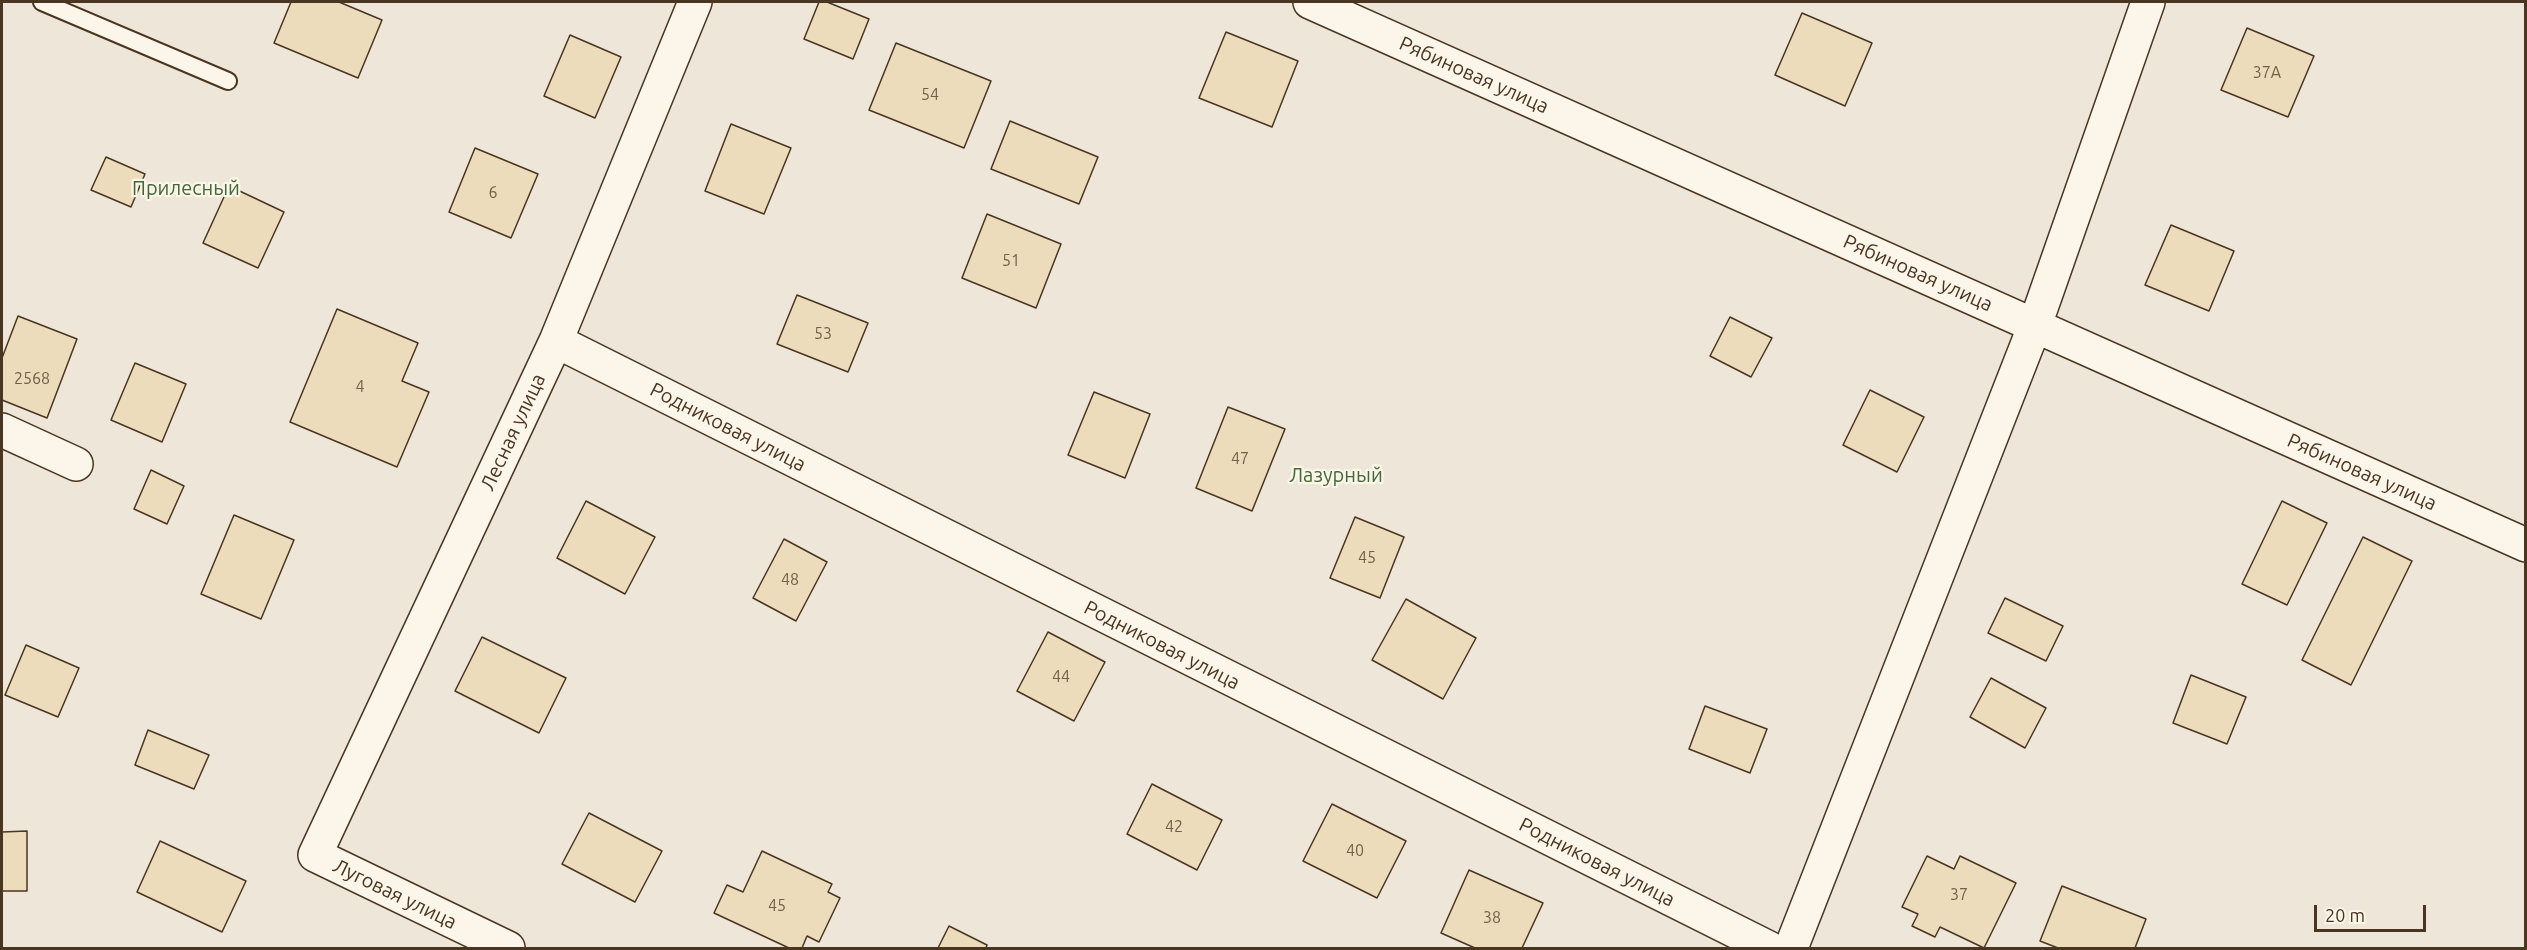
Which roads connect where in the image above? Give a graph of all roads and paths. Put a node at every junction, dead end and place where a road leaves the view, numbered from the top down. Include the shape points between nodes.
1 (42, 2) edge
2 (695, 2) edge
3 (1310, 2) edge
4 (2148, 2) edge
5 (228, 81) dead end
6 (2035, 325) junction
7 (556, 341) junction
8 (2, 430) edge
9 (76, 464) dead end
10 (2526, 545) edge
11 (315, 855) joint
12 (508, 948) edge
13 (1769, 948) edge
14 (1791, 948) edge

1 - 5 lane
2 - 7 street, Лесная улица
3 - 6 street, Рябиновая улица
4 - 6 street
6 - 10 street, Рябиновая улица
6 - 14 street
7 - 11 street, Лесная улица
7 - 13 street, Родниковая улица
8 - 9 street
11 - 12 street, Луговая улица

